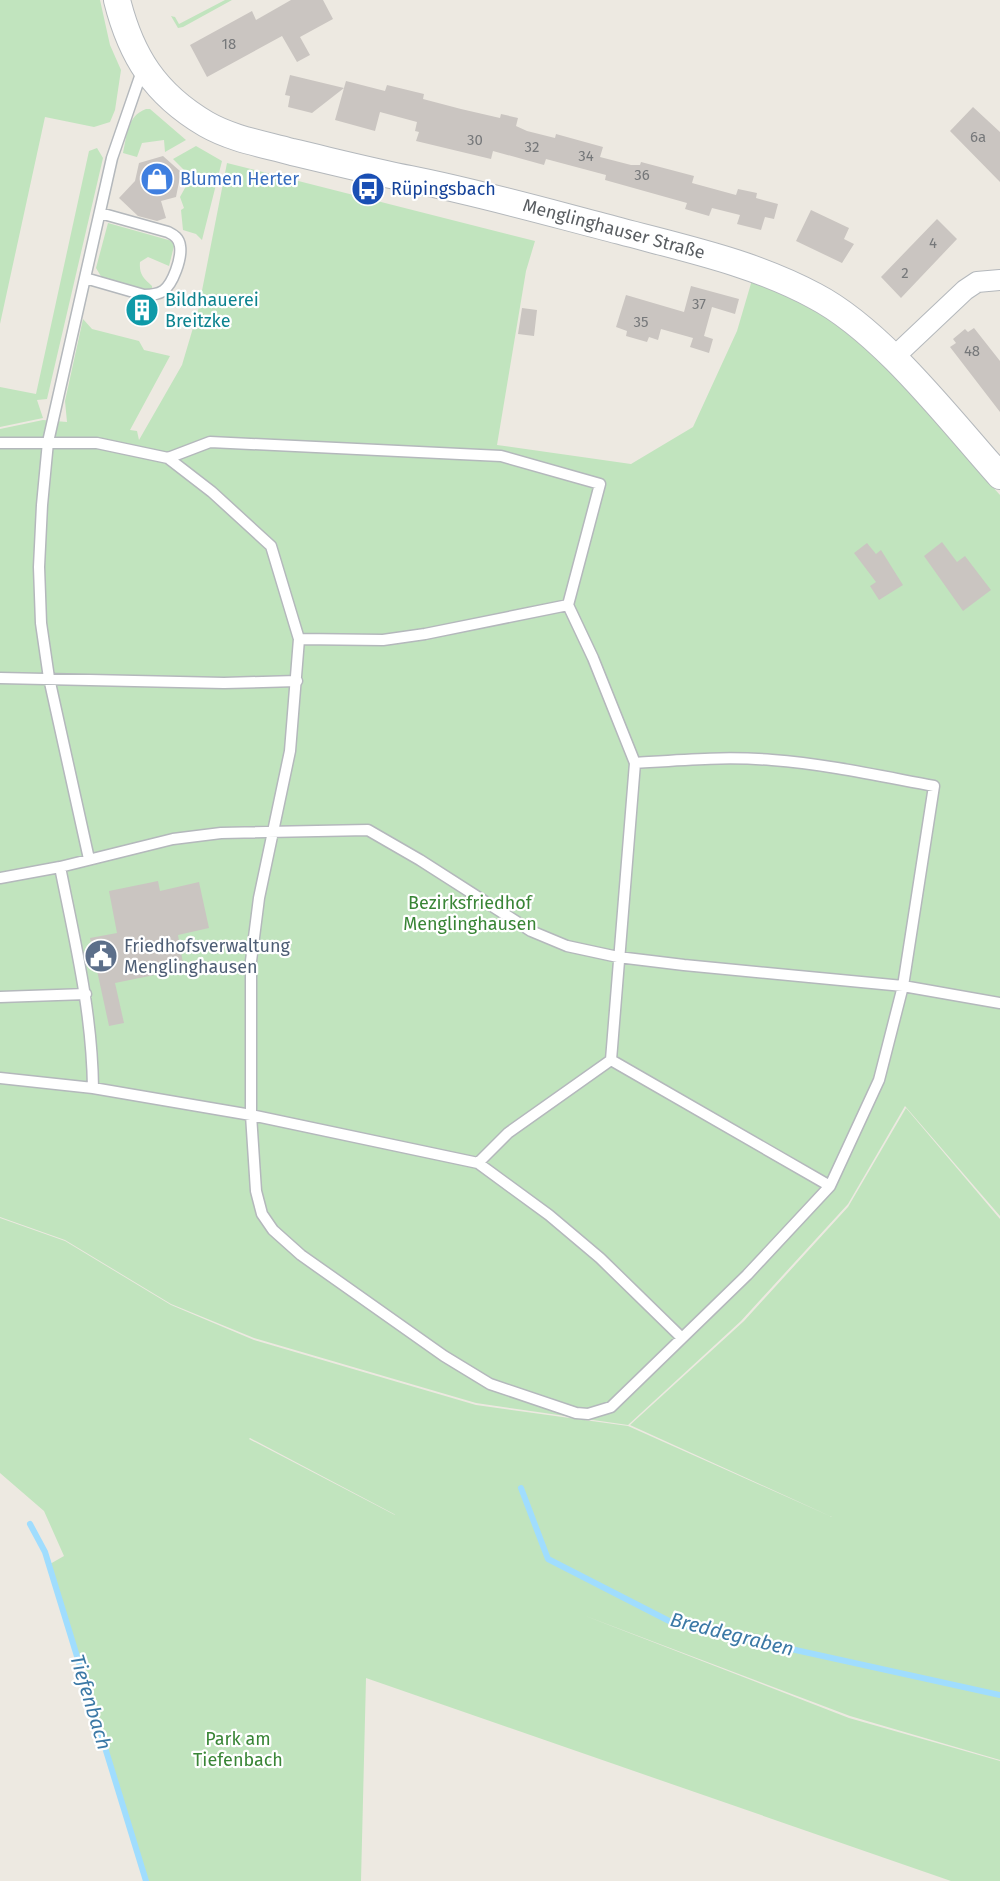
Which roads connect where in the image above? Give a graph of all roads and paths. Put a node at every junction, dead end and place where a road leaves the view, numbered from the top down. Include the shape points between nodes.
1 (117, 0) edge
2 (143, 68) junction
3 (100, 213) junction
4 (85, 278) junction
5 (1000, 280) edge
6 (893, 358) junction
7 (48, 442) junction
8 (0, 443) edge
9 (168, 458) junction
10 (1000, 476) edge
11 (568, 605) junction
12 (299, 639) junction
13 (0, 678) edge
14 (49, 678) junction
15 (297, 681) junction
16 (635, 763) junction
17 (272, 831) junction
18 (89, 859) junction
19 (60, 867) junction
20 (0, 878) edge
21 (618, 957) junction
22 (903, 986) junction
23 (86, 994) junction
24 (0, 997) edge
25 (1000, 1003) edge
26 (611, 1060) junction
27 (0, 1078) edge
28 (93, 1088) junction
29 (251, 1115) junction
30 (478, 1163) junction
31 (830, 1186) junction
32 (682, 1338) junction

1 - 2 street, Menglinghauser Straße via 129,43
2 - 3 lane via 116,140
2 - 6 street, Menglinghauser Straße via 178,105 207,125 235,137 479,194 753,266 826,302 854,321
3 - 4 lane
3 - 4 lane via 168,232 177,237 181,247 172,281 154,295
4 - 7 lane
5 - 6 street via 977,282 965,290
6 - 10 street, Menglinghauser Straße
7 - 8 lane
7 - 9 lane via 97,443
7 - 14 lane via 39,567
9 - 11 lane via 210,442 501,456 600,483
9 - 12 lane via 271,546
11 - 12 lane via 383,640
11 - 16 lane
12 - 15 lane
13 - 14 lane
14 - 15 lane
14 - 18 lane
15 - 17 lane via 290,751
16 - 21 lane
16 - 22 lane via 714,758 771,760 837,767 934,786
17 - 18 lane via 173,839
17 - 21 lane via 368,830 531,931 567,946
17 - 29 lane via 251,961
18 - 19 lane
19 - 20 lane
19 - 23 lane
21 - 22 lane
21 - 26 lane
22 - 25 lane
22 - 31 lane via 879,1080
23 - 24 lane
23 - 28 lane via 93,1042
26 - 30 lane via 508,1133
26 - 31 lane
27 - 28 lane
28 - 29 lane
29 - 30 lane
29 - 32 lane via 256,1191 262,1214 273,1230 301,1256 490,1384 576,1413 601,1411 611,1407
30 - 32 lane via 600,1258
31 - 32 lane

